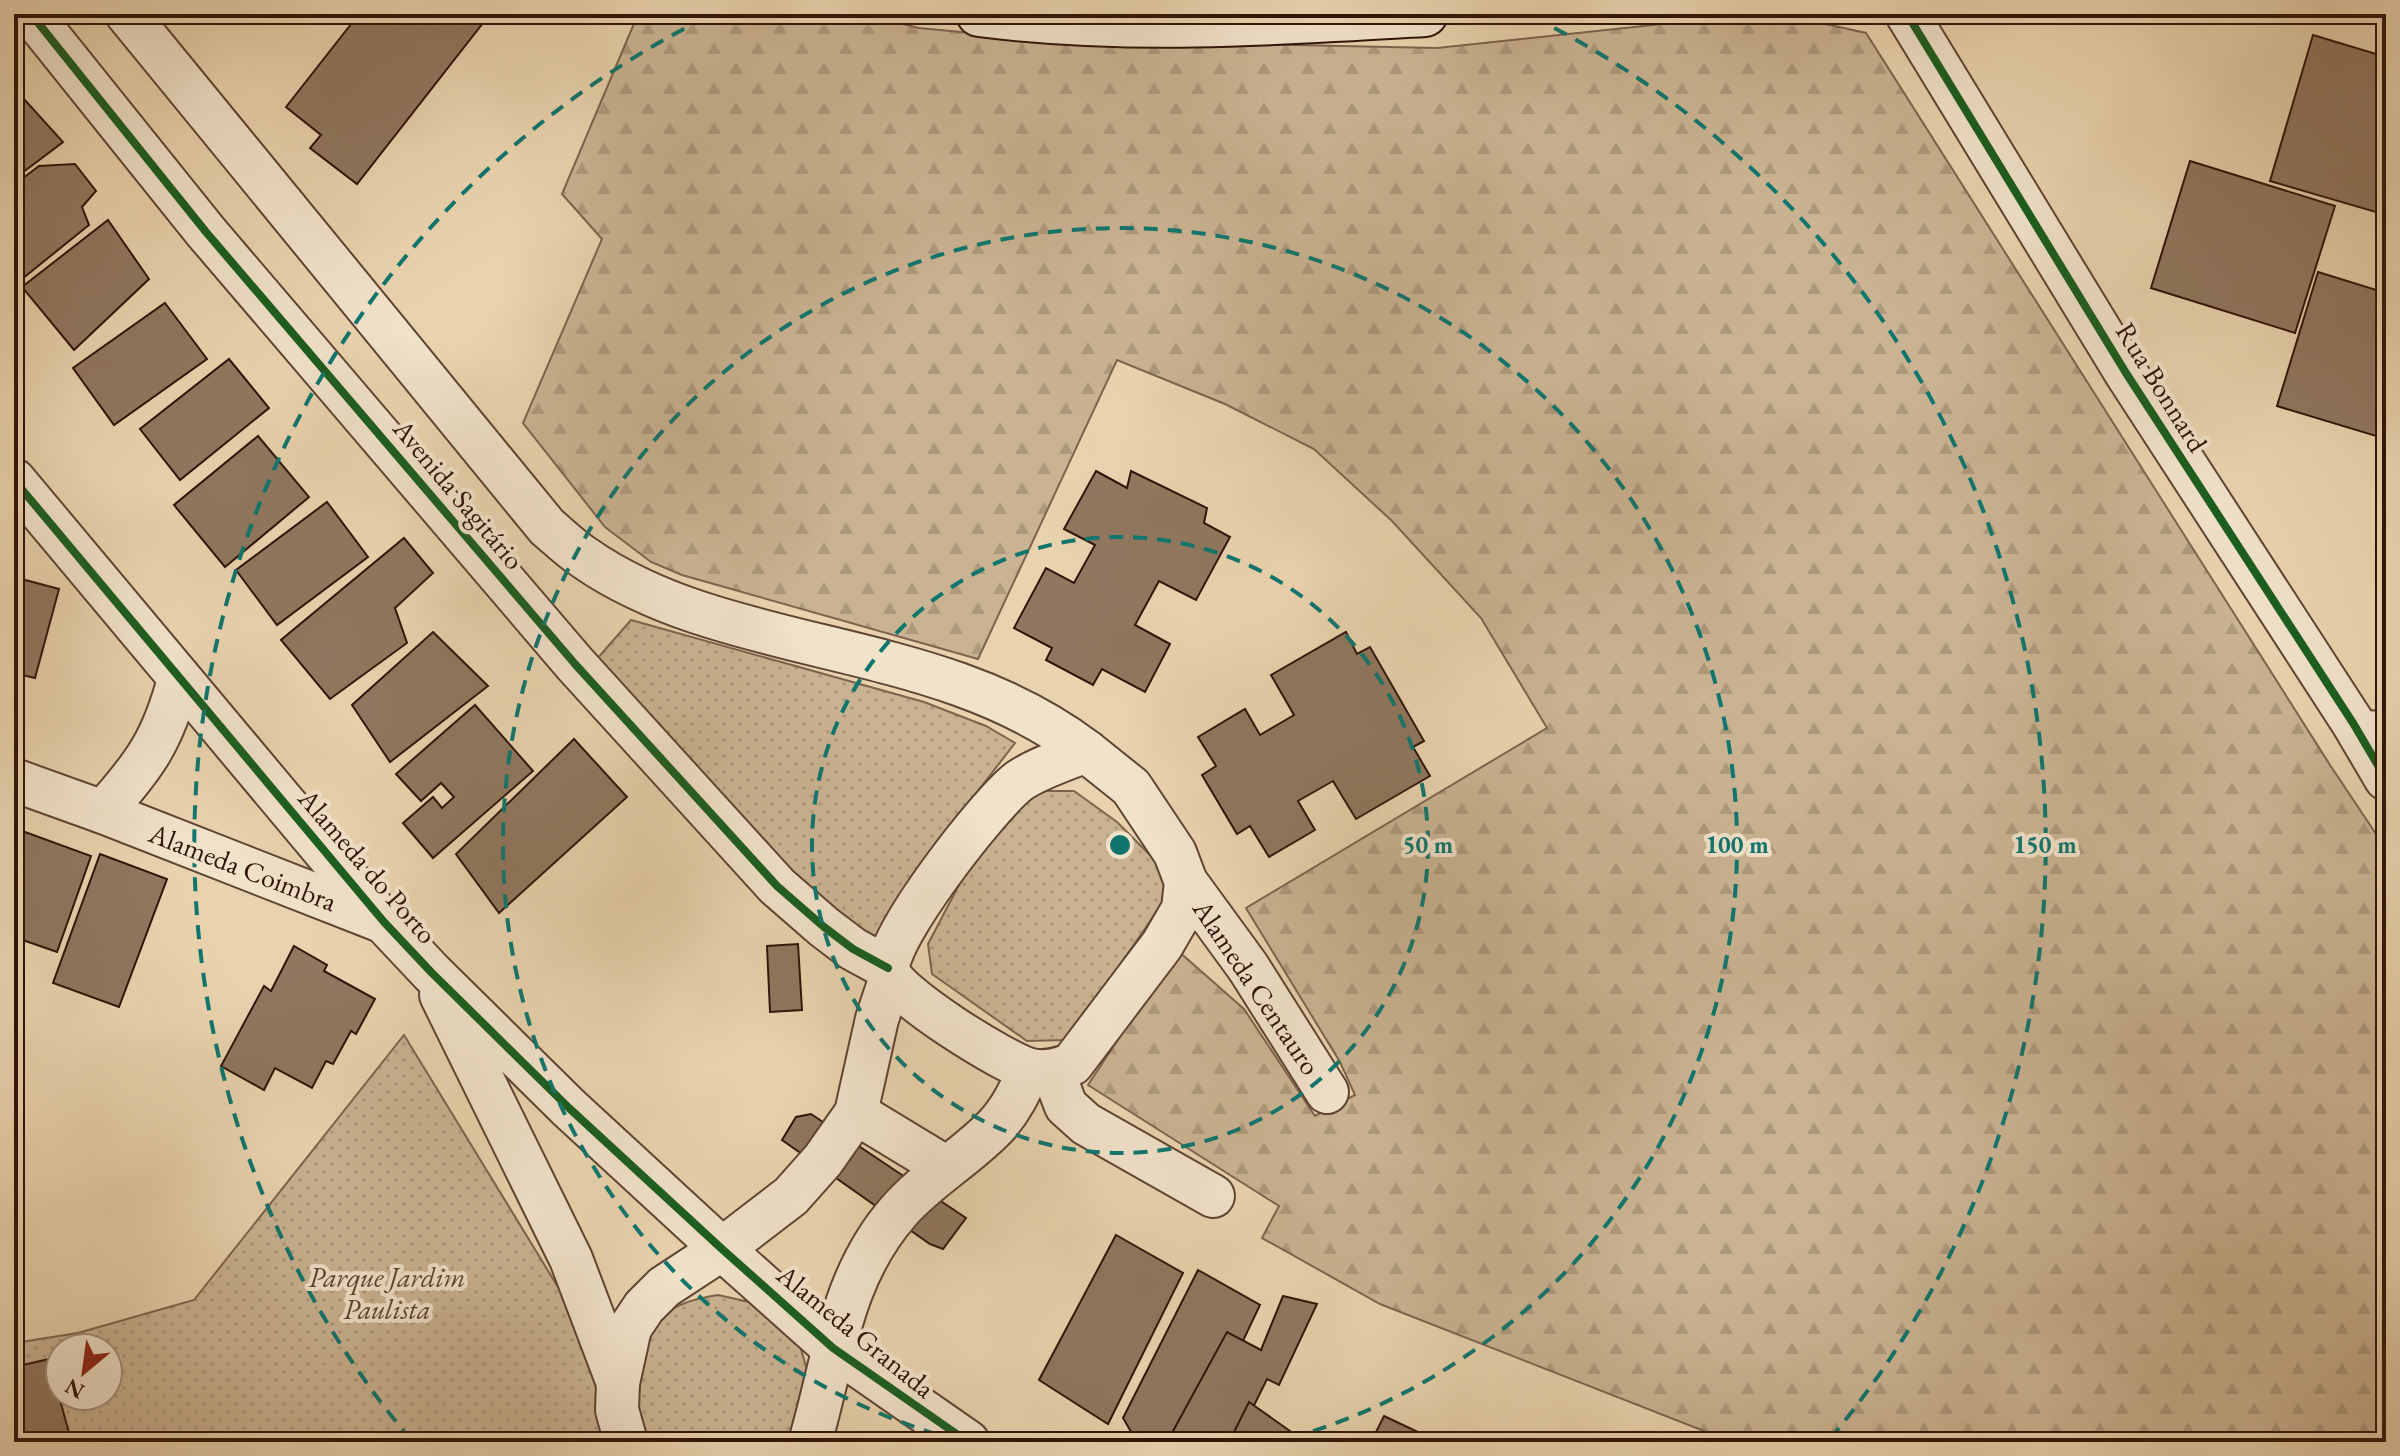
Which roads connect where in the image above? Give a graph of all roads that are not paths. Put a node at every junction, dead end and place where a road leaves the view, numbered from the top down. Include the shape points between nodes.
1 (31, 14) edge
2 (127, 14) edge
3 (979, 14) edge
4 (1425, 14) edge
5 (1907, 14) edge
6 (14, 480) edge
7 (179, 679) junction
8 (2369, 723) edge
9 (1086, 751) junction
10 (2386, 779) edge
11 (14, 780) edge
12 (103, 812) junction
13 (1186, 882) junction
14 (384, 922) junction
15 (431, 972) junction
16 (889, 974) junction
17 (1041, 1071) junction
18 (1327, 1092) dead end
19 (856, 1113) junction
20 (945, 1167) junction
21 (1213, 1196) dead end
22 (722, 1249) junction
23 (833, 1348) junction
24 (618, 1383) junction
25 (626, 1442) edge
26 (810, 1442) edge
27 (968, 1442) edge

1 - 16 street, Avenida Sagitário via 206,232 575,664 777,886
2 - 9 street, Avenida Sagitário via 547,527 586,559 693,611 940,677 1009,703
3 - 4 main road via 1150,27
5 - 8 street, Rua Bonnard via 2126,373
6 - 7 street, Alameda do Porto
7 - 12 street via 152,752
7 - 14 street, Alameda do Porto
8 - 10 street, Rua Bonnard
9 - 13 street, Avenida Sagitário via 1131,787 1175,853
9 - 16 street via 1021,780 995,802 930,886 893,950
11 - 12 street, Alameda Coimbra
12 - 14 street, Alameda Coimbra
13 - 17 street via 1183,909 1162,945 1072,1064
13 - 18 street, Alameda Centauro via 1248,967
14 - 15 street, Alameda do Porto
15 - 22 street, Alameda do Porto
15 - 24 street, Alameda do Porto via 571,1259
16 - 17 street, Avenida Sagitário via 932,1014 997,1055
16 - 19 street
17 - 20 street via 995,1127
17 - 21 street via 1086,1124
19 - 20 street
19 - 22 street via 791,1196
20 - 23 street via 898,1212 870,1252 846,1301
22 - 23 street, Alameda Granada
22 - 24 street via 664,1287 644,1307 630,1328
23 - 26 street
23 - 27 street, Alameda Granada
24 - 25 street via 617,1410

